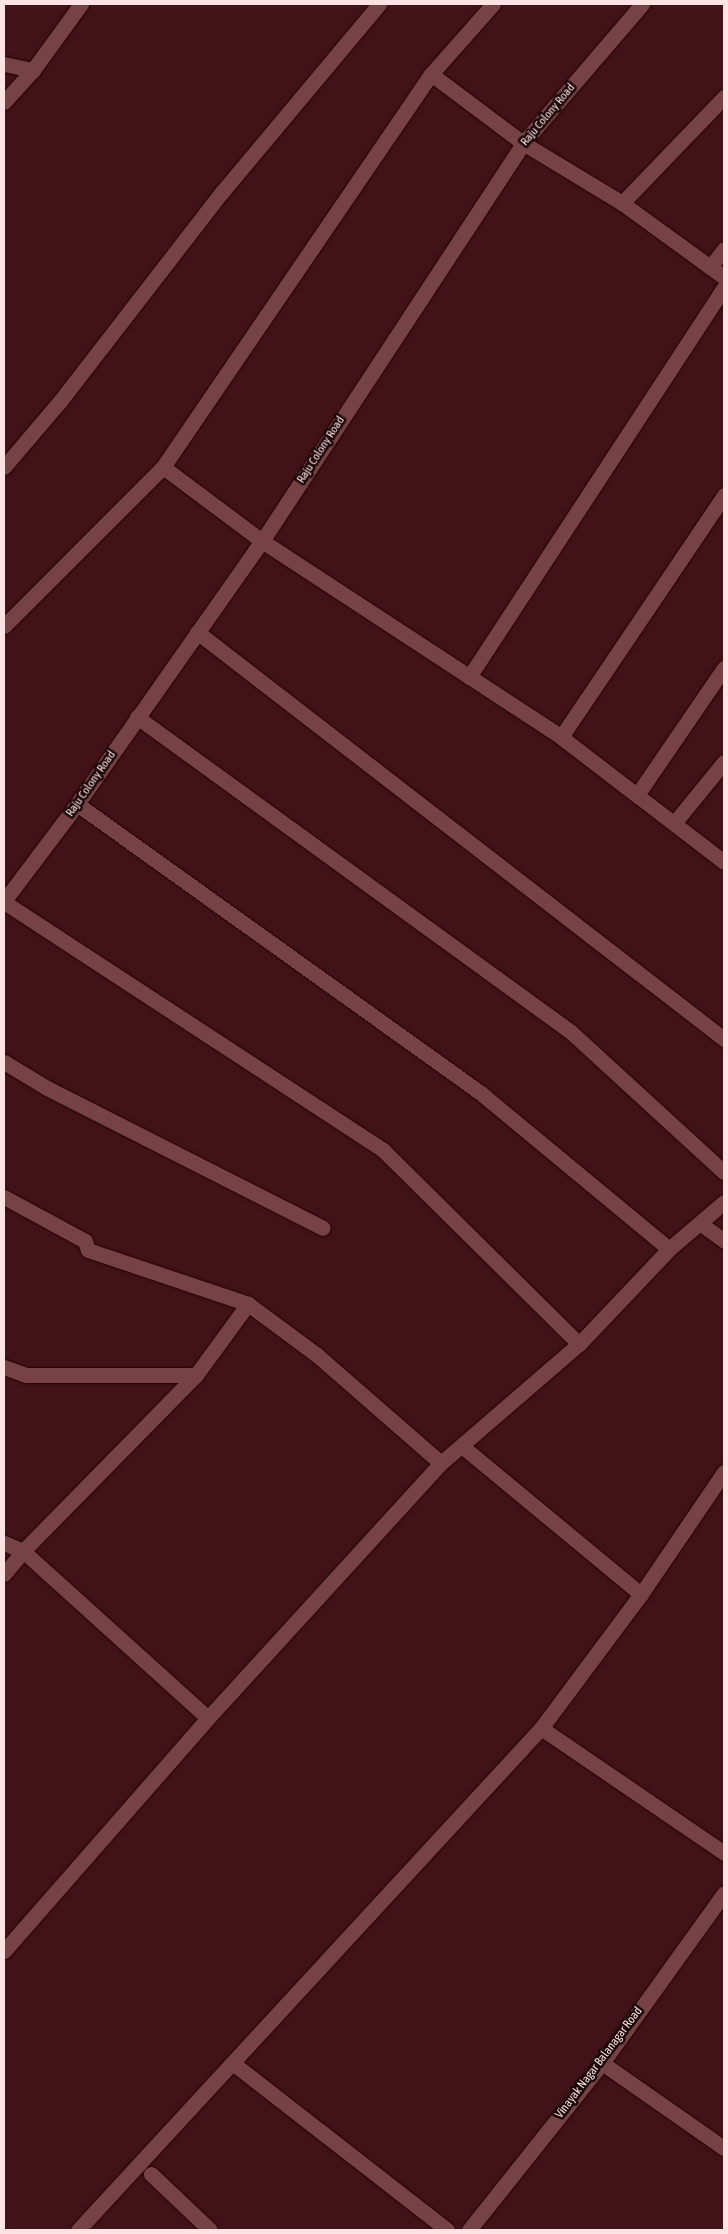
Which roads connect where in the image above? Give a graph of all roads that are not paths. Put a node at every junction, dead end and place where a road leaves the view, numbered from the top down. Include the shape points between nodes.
1 (81, 4) edge
2 (379, 4) edge
3 (493, 4) edge
4 (642, 4) edge
5 (4, 64) edge
6 (34, 70) junction
7 (431, 74) junction
8 (724, 97) edge
9 (4, 102) edge
10 (523, 143) junction
11 (622, 203) junction
12 (724, 249) edge
13 (710, 267) junction
14 (724, 277) edge
15 (724, 288) edge
16 (4, 467) edge
17 (163, 467) junction
18 (724, 495) edge
19 (262, 541) junction
20 (4, 626) edge
21 (197, 632) junction
22 (724, 668) edge
23 (469, 677) junction
24 (137, 717) junction
25 (561, 737) junction
26 (724, 762) edge
27 (637, 795) junction
28 (78, 804) junction
29 (675, 822) junction
30 (724, 862) edge
31 (4, 901) edge
32 (724, 1039) edge
33 (4, 1062) edge
34 (724, 1172) edge
35 (4, 1197) edge
36 (724, 1202) edge
37 (701, 1224) junction
38 (323, 1228) dead end
39 (724, 1241) edge
40 (669, 1249) junction
41 (248, 1304) junction
42 (578, 1344) junction
43 (4, 1367) edge
44 (196, 1375) junction
45 (463, 1447) junction
46 (441, 1463) junction
47 (724, 1472) edge
48 (4, 1543) edge
49 (23, 1551) junction
50 (4, 1574) edge
51 (641, 1594) junction
52 (208, 1718) junction
53 (541, 1728) junction
54 (724, 1852) edge
55 (724, 1892) edge
56 (4, 1951) edge
57 (602, 2063) junction
58 (234, 2064) junction
59 (724, 2148) edge
60 (151, 2174) dead end
61 (78, 2230) edge
62 (210, 2230) edge
63 (448, 2230) edge
64 (469, 2230) edge

1 - 6 street
2 - 16 street via 222,192 61,400
3 - 7 street
4 - 10 street, Raju Colony Road
5 - 6 street
6 - 9 street
7 - 10 street
7 - 17 street
8 - 11 street
10 - 11 street
10 - 19 street, Raju Colony Road
11 - 13 street
12 - 13 street
13 - 14 street
15 - 23 street
17 - 19 street
17 - 20 street
18 - 25 street
19 - 21 street, Raju Colony Road
19 - 23 street
21 - 24 street, Raju Colony Road
21 - 32 street
22 - 27 street
23 - 25 street
24 - 28 street, Raju Colony Road
24 - 34 street via 570,1032
25 - 27 street
26 - 29 street
27 - 29 street
28 - 31 street, Raju Colony Road
28 - 40 street via 483,1095
29 - 30 street
31 - 42 street via 384,1151
33 - 38 street via 47,1088
35 - 41 street via 85,1241 88,1250
36 - 37 street
37 - 39 street
37 - 40 street
40 - 42 street
41 - 44 street
41 - 46 street via 317,1355
42 - 45 street
43 - 44 street via 26,1376
44 - 49 street
45 - 46 street
45 - 51 street
46 - 52 street
47 - 51 street
48 - 49 street
49 - 50 street
49 - 52 street
51 - 53 street
52 - 56 street
53 - 54 street
53 - 58 street
55 - 57 street, Vinayak Nagar Balanagar Road
57 - 59 street
57 - 64 street, Vinayak Nagar Balanagar Road
58 - 61 street
58 - 63 street
60 - 62 street

